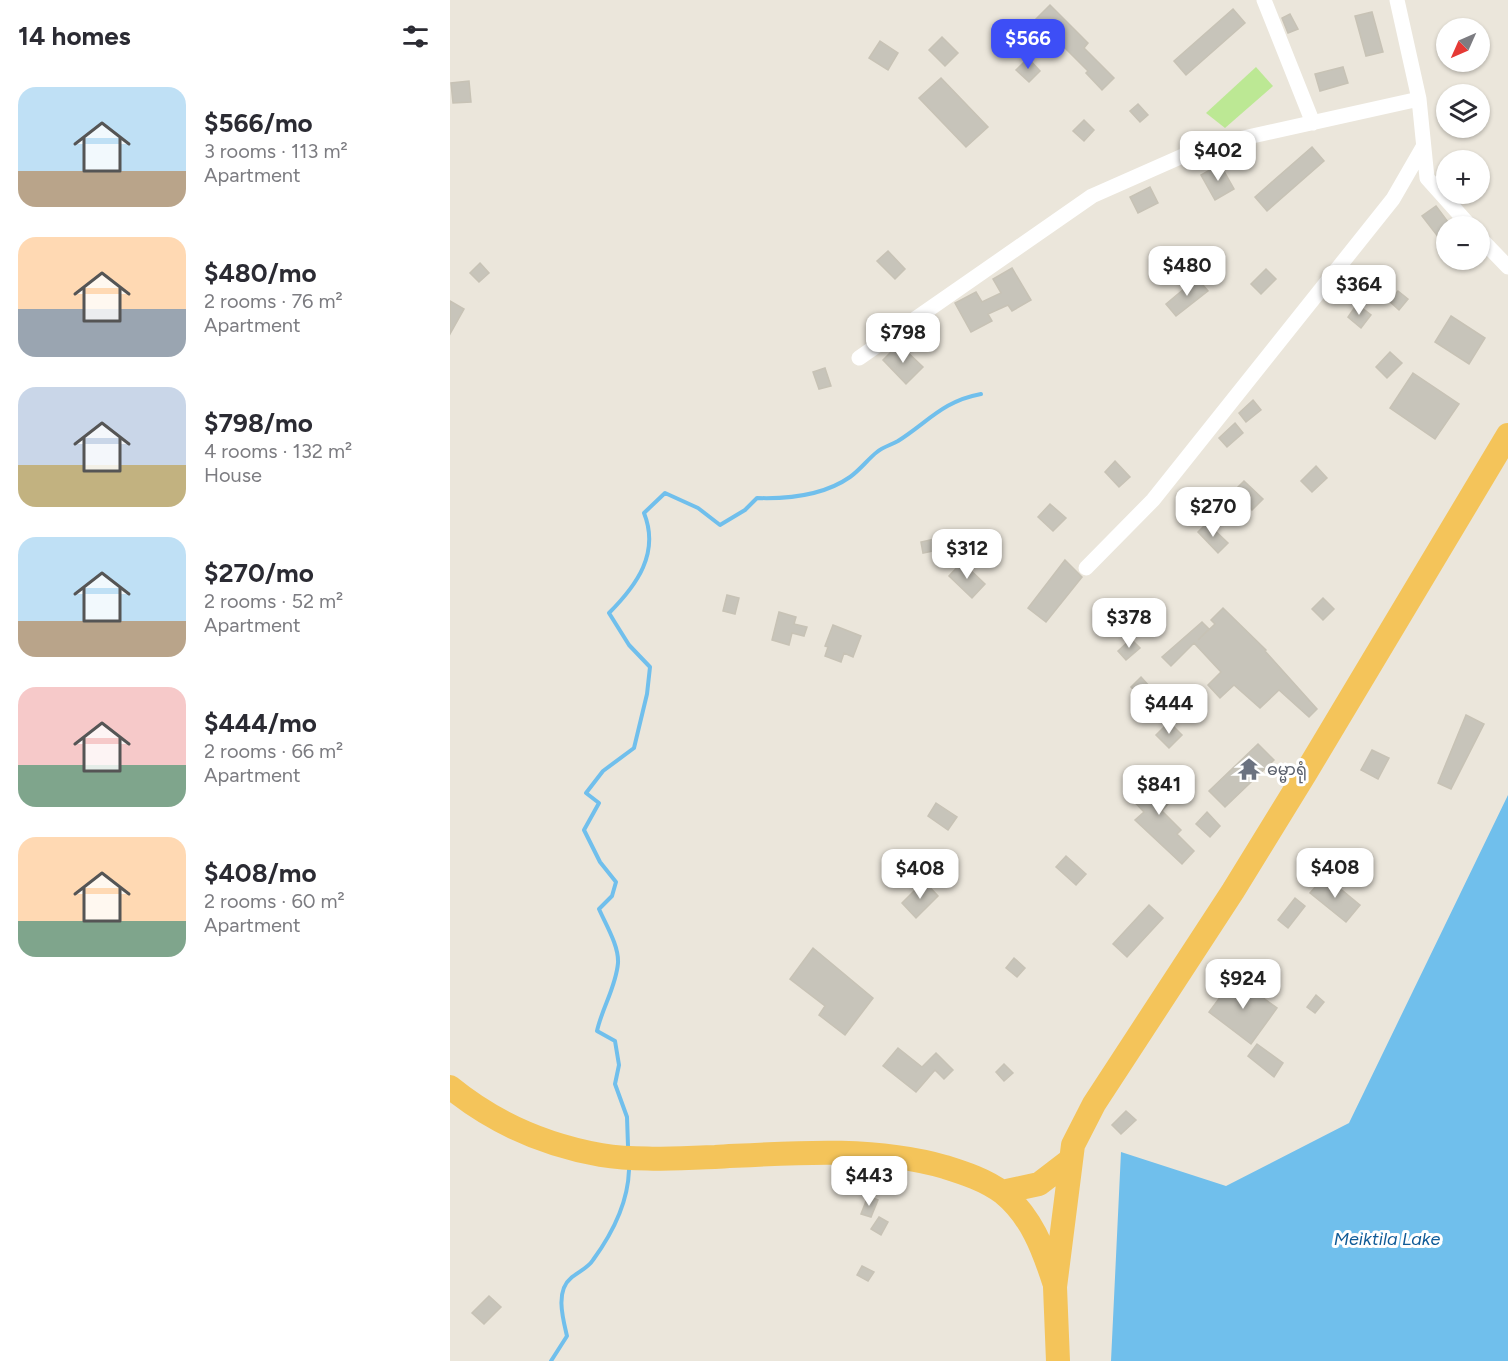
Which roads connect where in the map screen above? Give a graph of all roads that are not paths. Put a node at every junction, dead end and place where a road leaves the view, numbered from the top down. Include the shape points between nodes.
1 (1264, 0) edge
2 (1397, 0) edge
3 (1419, 99) junction
4 (1312, 123) junction
5 (1423, 147) junction
6 (1461, 216) edge
7 (1490, 248) edge
8 (1508, 267) edge
9 (859, 358) dead end
10 (1508, 435) edge
11 (1086, 568) dead end
12 (450, 1087) edge
13 (1069, 1161) junction
14 (1002, 1192) junction
15 (1055, 1287) junction
16 (1058, 1361) edge

1 - 4 street
2 - 3 street
3 - 4 street
3 - 5 street
4 - 9 street via 1203,147 1092,196
5 - 6 street via 1427,178
5 - 11 street via 1392,200 1167,482
7 - 8 street
10 - 13 highway via 1233,891 1094,1104
12 - 14 highway via 490,1116 523,1132 602,1155 663,1159 834,1153 895,1156 961,1172
13 - 14 highway via 1039,1184
13 - 15 highway
14 - 15 highway via 1036,1234
15 - 16 highway

